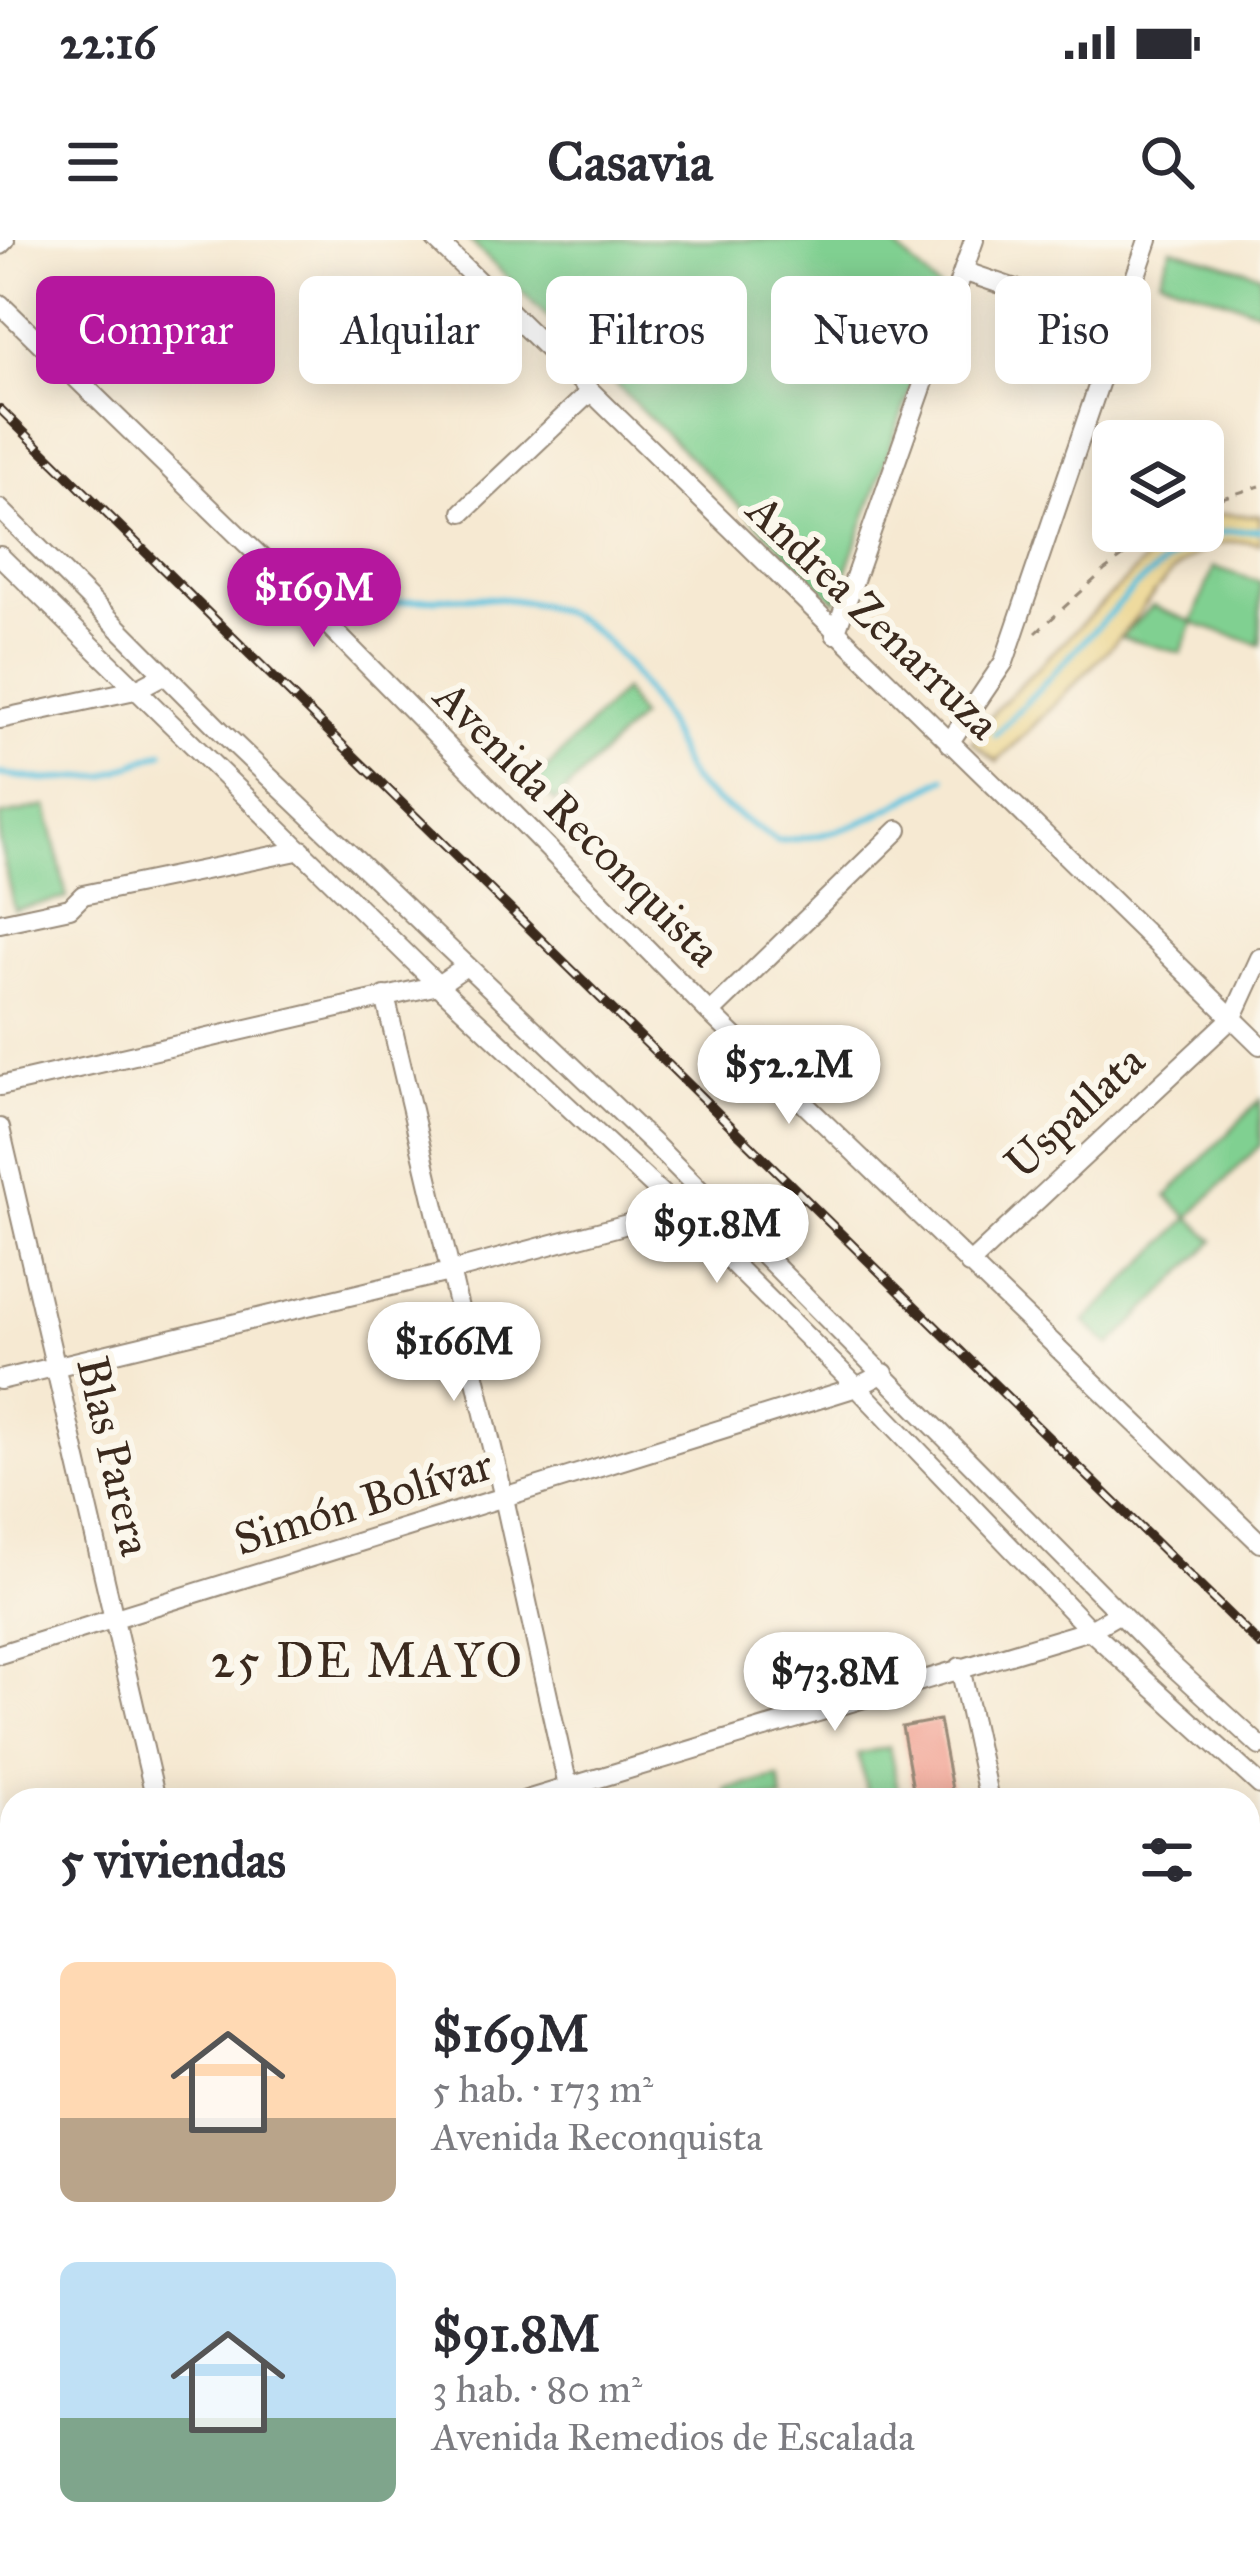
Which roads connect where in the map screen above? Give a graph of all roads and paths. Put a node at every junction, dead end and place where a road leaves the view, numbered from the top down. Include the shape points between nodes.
1 (436, 240) edge
2 (974, 240) edge
3 (1148, 240) edge
4 (963, 271) junction
5 (1135, 276) edge
6 (995, 282) edge
7 (0, 304) edge
8 (1099, 384) edge
9 (590, 392) junction
10 (1260, 486) edge
11 (1224, 497) edge
12 (0, 509) edge
13 (463, 512) dead end
14 (1129, 552) edge
15 (0, 556) edge
16 (1038, 632) dead end
17 (836, 634) junction
18 (168, 677) junction
19 (135, 690) junction
20 (0, 719) edge
21 (950, 743) junction
22 (898, 830) dead end
23 (302, 850) junction
24 (0, 923) edge
25 (1260, 958) edge
26 (466, 966) junction
27 (438, 985) junction
28 (386, 996) junction
29 (710, 1013) junction
30 (1233, 1017) junction
31 (1260, 1045) edge
32 (0, 1086) edge
33 (0, 1128) edge
34 (707, 1197) junction
35 (680, 1211) junction
36 (22, 1221) junction
37 (0, 1227) edge
38 (969, 1264) junction
39 (449, 1272) junction
40 (54, 1367) junction
41 (884, 1373) junction
42 (0, 1380) edge
43 (856, 1387) junction
44 (505, 1498) junction
45 (1260, 1543) edge
46 (1120, 1613) junction
47 (112, 1619) junction
48 (1090, 1630) junction
49 (0, 1654) edge
50 (960, 1667) junction
51 (1260, 1746) edge
52 (1260, 1785) edge
53 (153, 1788) edge
54 (568, 1788) edge
55 (587, 1788) edge
56 (986, 1788) edge

1 - 9 street, Andrea Zenarruza
2 - 4 street
3 - 5 street
4 - 6 street
4 - 17 street
7 - 29 street, Avenida Reconquista
8 - 21 street via 1004,662
9 - 13 street
9 - 17 street, Andrea Zenarruza
10 - 11 path
12 - 18 street
14 - 16 path
15 - 19 street
17 - 21 street, Andrea Zenarruza
18 - 19 street
18 - 26 street
19 - 20 street
19 - 23 street
21 - 30 street, Andrea Zenarruza
22 - 29 street
23 - 24 street via 83,895 70,908
23 - 27 street
25 - 30 street
26 - 27 street
26 - 34 street
27 - 28 street
27 - 35 street
28 - 32 street
28 - 39 street
29 - 38 street, Avenida Reconquista
30 - 31 street, Andrea Zenarruza
30 - 38 street, Uspallata
33 - 36 street, Blas Parera
34 - 35 street
34 - 41 street
35 - 39 street
35 - 43 street
36 - 37 street
36 - 40 street, Blas Parera
38 - 45 street, Avenida Reconquista
39 - 40 street
39 - 44 street
40 - 42 street
40 - 47 street, Blas Parera
41 - 43 street, Simón Bolívar
41 - 46 street
43 - 44 street, Simón Bolívar
43 - 48 street
44 - 47 street, Simón Bolívar
44 - 54 street
46 - 48 street
46 - 51 street
47 - 49 street, Simón Bolívar
47 - 53 street, Blas Parera
48 - 50 street
48 - 52 street
50 - 55 street
50 - 56 street

